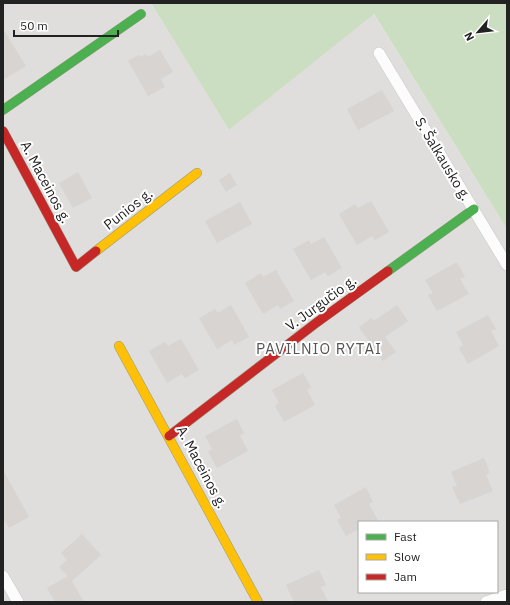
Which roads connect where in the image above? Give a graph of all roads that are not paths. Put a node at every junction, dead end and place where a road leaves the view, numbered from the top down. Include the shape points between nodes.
1 (141, 14) dead end
2 (378, 54) dead end
3 (3, 110) edge
4 (3, 131) edge
5 (197, 173) dead end
6 (474, 209) junction
7 (507, 265) edge
8 (76, 267) joint
9 (119, 346) dead end
10 (169, 436) junction
11 (3, 576) edge
12 (507, 596) edge
13 (18, 602) edge
14 (258, 602) edge
15 (486, 602) edge

1 - 3 street
2 - 6 street, S. Šalkausko g.
4 - 8 street, A. Maceinos g.
5 - 8 street, Punios g.
6 - 7 street, S. Šalkausko g.
6 - 10 street, V. Jurgučio g. via 316,323
9 - 10 street, A. Maceinos g.
10 - 14 street, A. Maceinos g.
11 - 13 street
12 - 15 street

